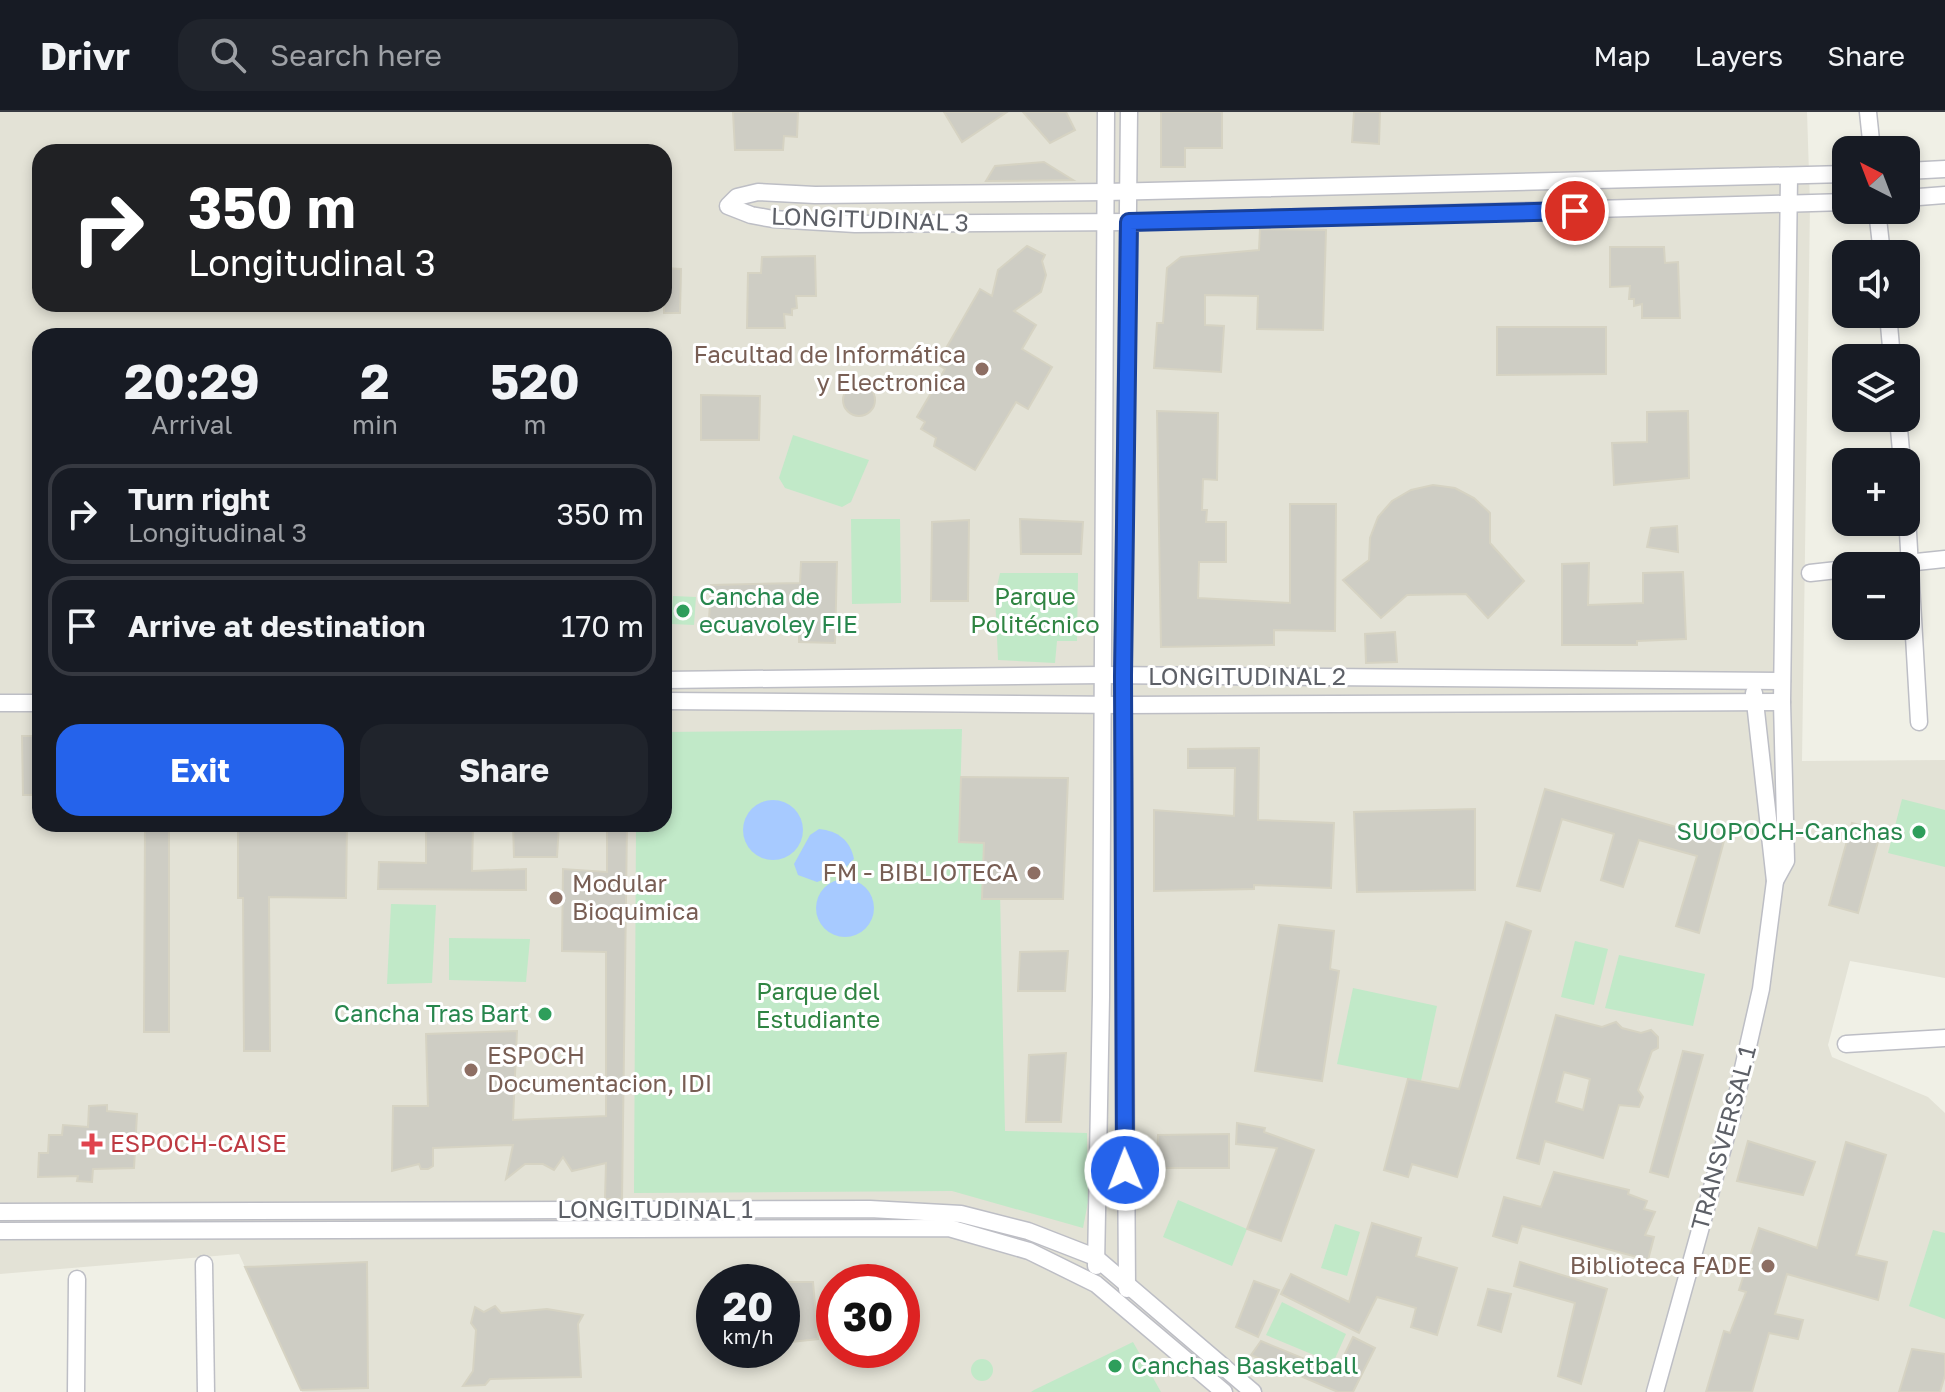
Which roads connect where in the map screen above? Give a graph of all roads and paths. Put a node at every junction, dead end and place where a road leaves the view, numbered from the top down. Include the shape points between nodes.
1 (1106, 112) edge
2 (1129, 112) edge
3 (1868, 112) edge
4 (1871, 136) edge
5 (1945, 169) edge
6 (1920, 170) edge
7 (1832, 174) edge
8 (1789, 177) junction
9 (1128, 191) junction
10 (1106, 192) junction
11 (1945, 195) edge
12 (1920, 197) edge
13 (1832, 203) edge
14 (1790, 206) junction
15 (1107, 222) junction
16 (1129, 222) junction
17 (1945, 559) edge
18 (1920, 561) edge
19 (1832, 571) edge
20 (1810, 573) dead end
21 (1915, 640) edge
22 (1102, 675) junction
23 (1123, 676) junction
24 (1340, 677) junction
25 (672, 680) edge
26 (1753, 681) junction
27 (1782, 681) junction
28 (672, 701) edge
29 (1755, 702) junction
30 (1782, 702) junction
31 (0, 703) edge
32 (32, 703) edge
33 (1102, 704) junction
34 (1339, 704) junction
35 (1123, 705) junction
36 (1919, 722) dead end
37 (1775, 881) junction
38 (1945, 1038) edge
39 (1846, 1044) dead end
40 (0, 1212) edge
41 (0, 1231) edge
42 (1096, 1259) junction
43 (204, 1264) dead end
44 (77, 1279) dead end
45 (1096, 1284) junction
46 (1127, 1284) junction
47 (1128, 1311) junction
48 (76, 1392) edge
49 (206, 1392) edge
50 (1224, 1392) edge
51 (1253, 1392) edge
52 (1655, 1392) edge

1 - 10 street
2 - 9 street
3 - 4 street
5 - 6 street
7 - 8 street, LONGITUDINAL 3
8 - 9 street, LONGITUDINAL 3
8 - 14 street, TRANSVERSAL 1
9 - 10 street, LONGITUDINAL 3
9 - 16 street
10 - 15 street
10 - 15 street, LONGITUDINAL 3 via 758,192 737,197 728,206 773,219 855,224
11 - 12 street
13 - 14 street, LONGITUDINAL 3
14 - 16 street, LONGITUDINAL 3
14 - 27 street, TRANSVERSAL 1
15 - 16 street, LONGITUDINAL 3
15 - 22 street
16 - 23 street
17 - 18 street
19 - 20 street
21 - 36 street
22 - 23 street, LONGITUDINAL 2
22 - 25 street, LONGITUDINAL 2
22 - 33 street
23 - 24 street, LONGITUDINAL 2
23 - 35 street
24 - 26 street, LONGITUDINAL 2
24 - 34 street
26 - 27 street, LONGITUDINAL 2
26 - 29 street, TRANSVERSAL 1
27 - 30 street, TRANSVERSAL 1
28 - 33 street, LONGITUDINAL 2
29 - 30 street, LONGITUDINAL 2
29 - 34 street, LONGITUDINAL 2
29 - 37 street, TRANSVERSAL 1
30 - 37 street, TRANSVERSAL 1 via 1786,861
31 - 32 street
33 - 35 street, LONGITUDINAL 2
33 - 42 street
34 - 35 street, LONGITUDINAL 2
35 - 46 street
37 - 52 street, TRANSVERSAL 1 via 1761,989 1740,1083
38 - 39 street
40 - 42 street, LONGITUDINAL 1 via 919,1211 961,1214 1028,1231
41 - 45 street, LONGITUDINAL 1 via 949,1228 1029,1251
42 - 45 street
42 - 46 street, LONGITUDINAL 1
43 - 49 street
44 - 48 street
45 - 47 street, LONGITUDINAL 1
46 - 47 street
46 - 51 street, LONGITUDINAL 1
47 - 50 street, LONGITUDINAL 1

